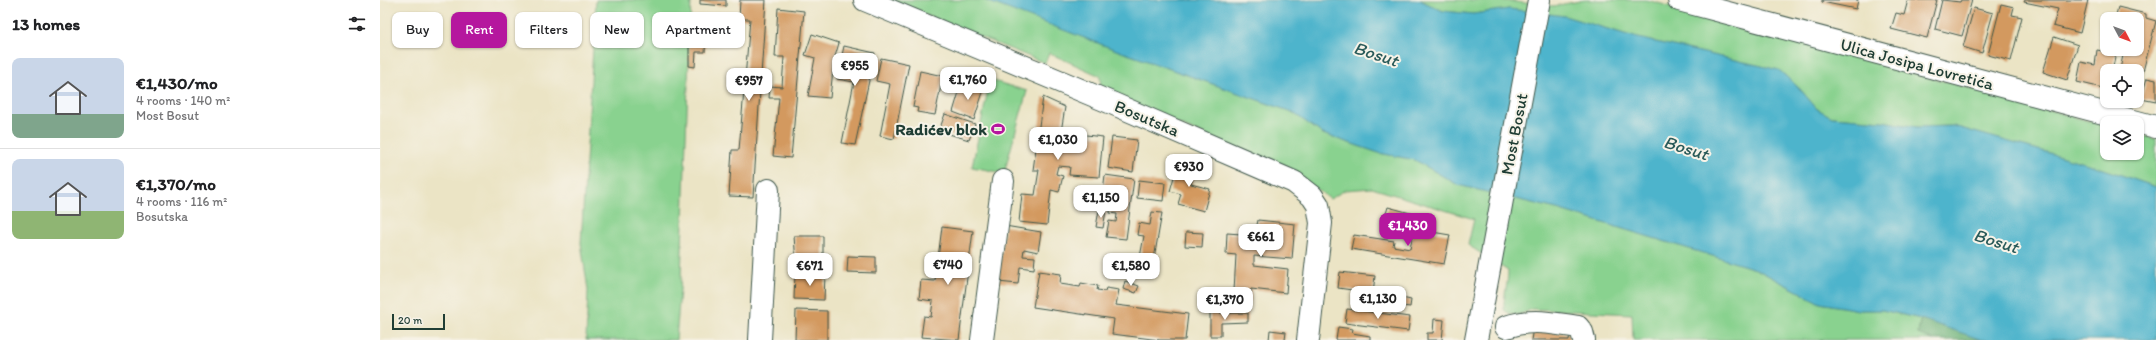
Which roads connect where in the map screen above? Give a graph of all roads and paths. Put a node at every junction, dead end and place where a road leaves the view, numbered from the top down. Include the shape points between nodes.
1 (865, 0) edge
2 (1539, 0) edge
3 (1679, 0) edge
4 (2156, 127) edge
5 (1003, 181) dead end
6 (768, 190) dead end
7 (1483, 301) junction
8 (1509, 334) edge
9 (760, 340) edge
10 (982, 340) edge
11 (1308, 340) edge
12 (1476, 340) edge
13 (1584, 340) edge

1 - 11 street, Bosutska via 1121,106 1294,182 1312,196 1318,205 1321,223
2 - 7 street, Most Bosut
3 - 4 street, Ulica Josipa Lovretića
5 - 10 street
6 - 9 street
7 - 8 street
7 - 12 street, Most Bosut
8 - 13 street via 1519,322 1536,320 1578,327

